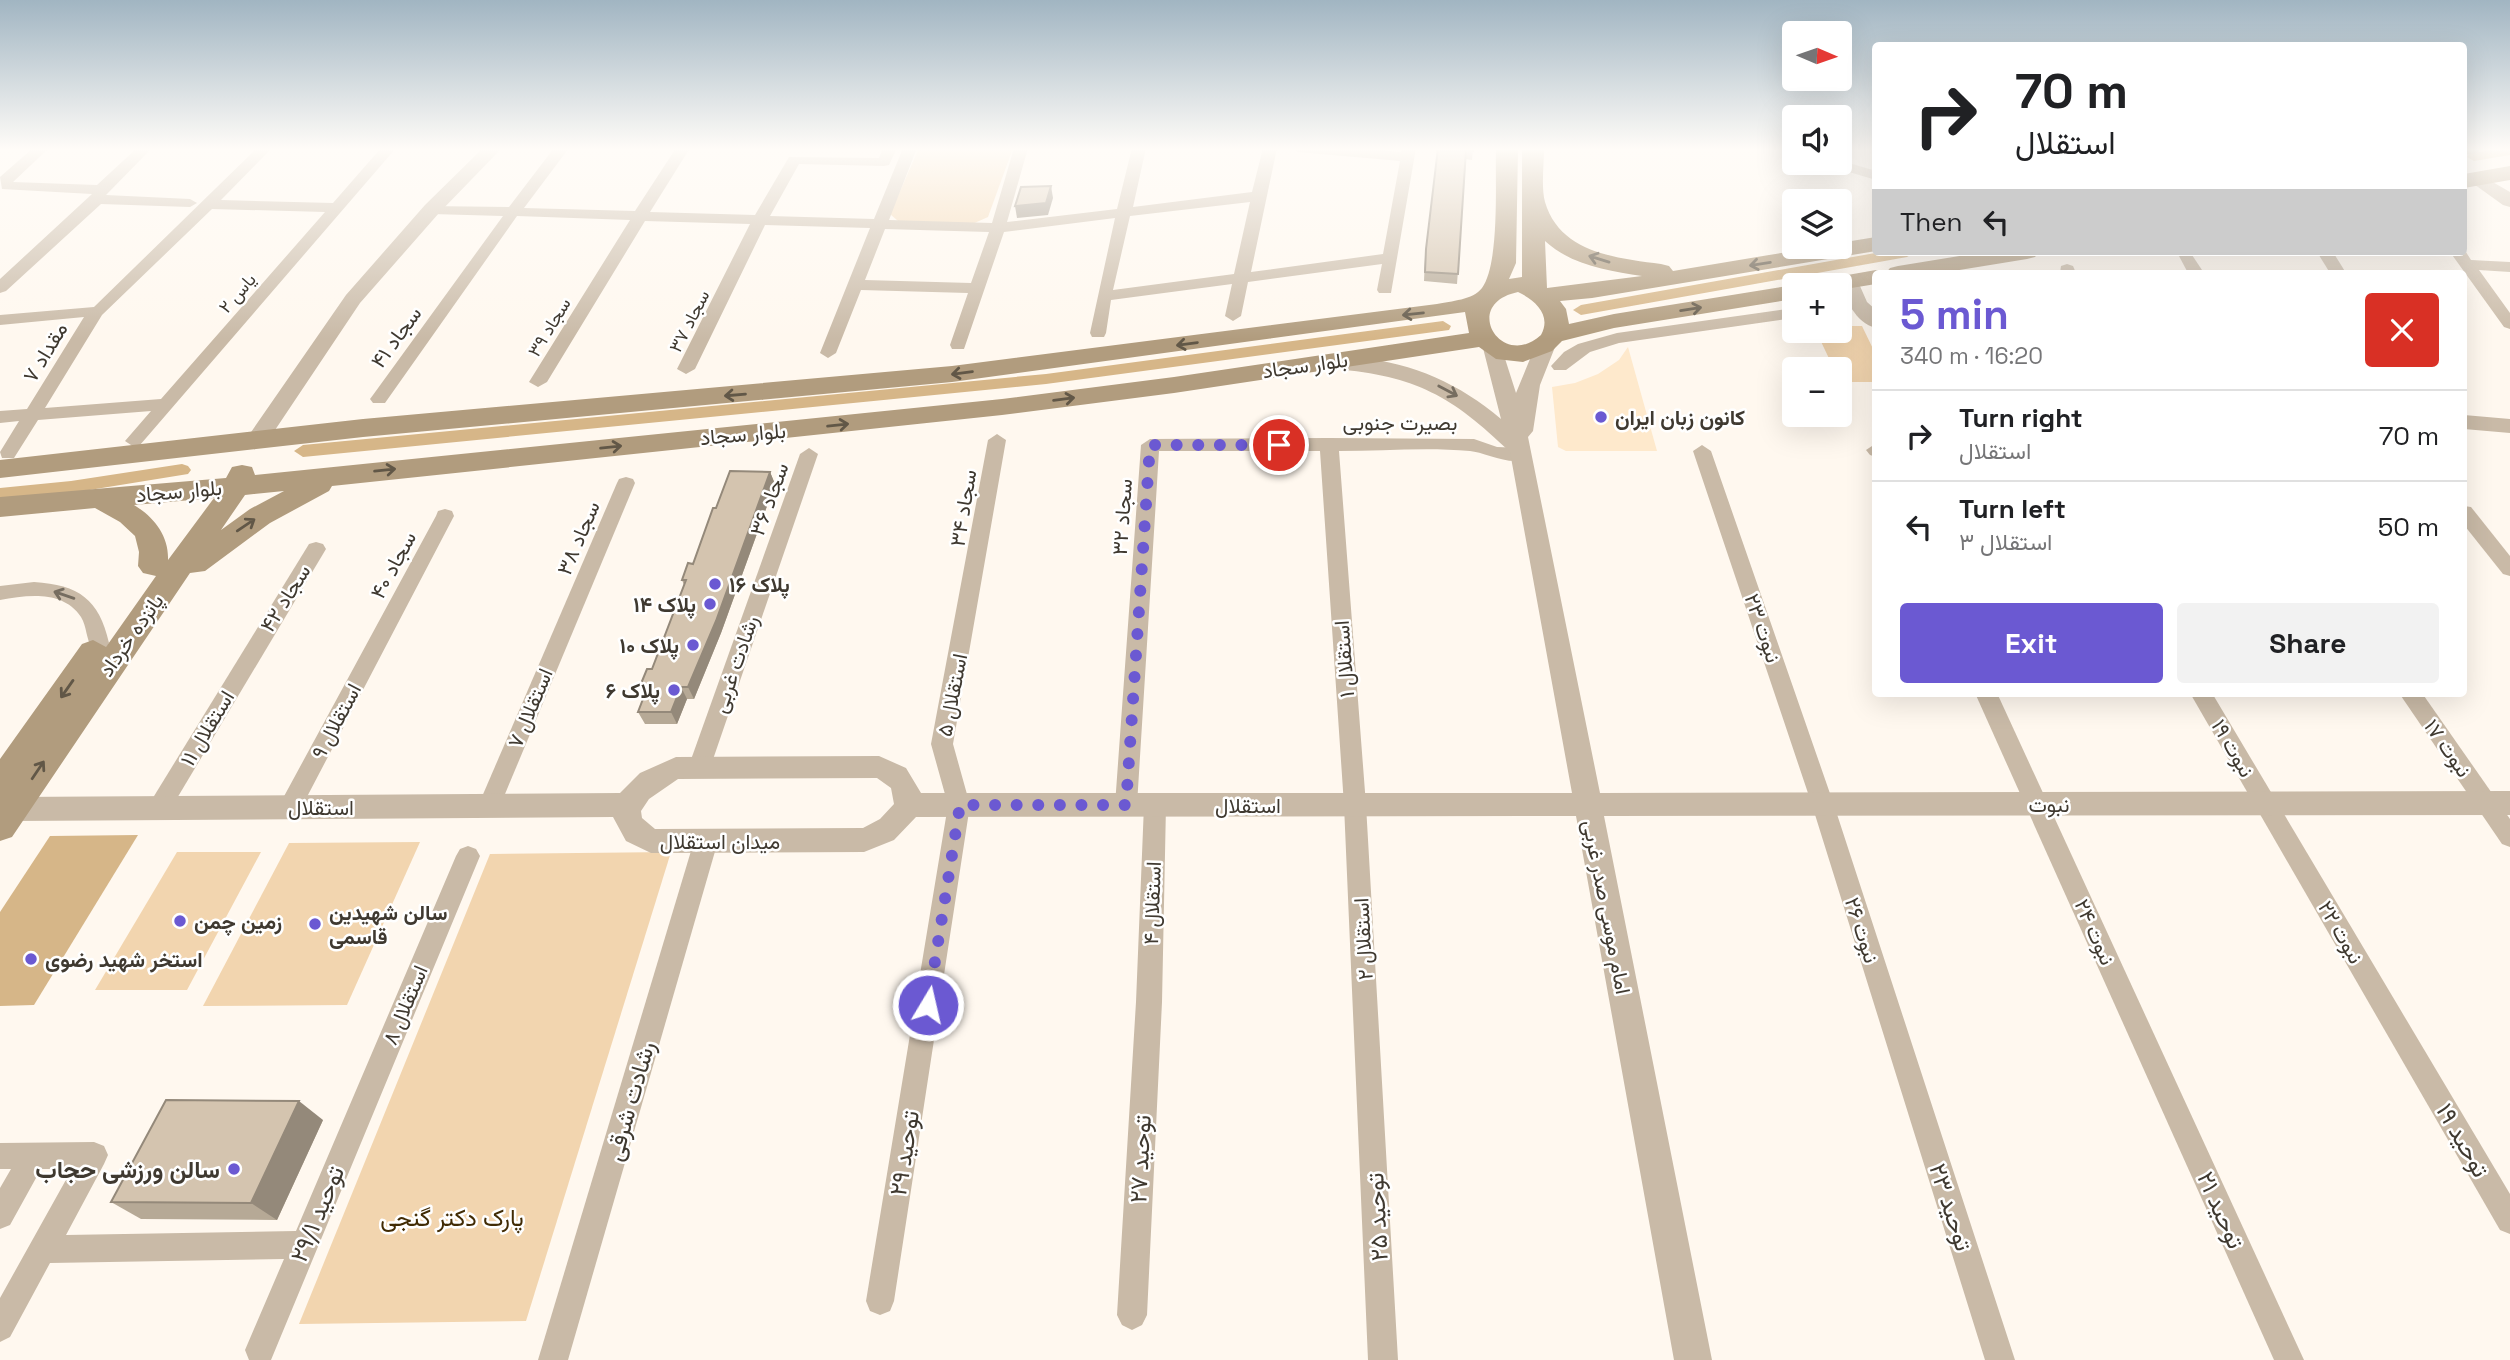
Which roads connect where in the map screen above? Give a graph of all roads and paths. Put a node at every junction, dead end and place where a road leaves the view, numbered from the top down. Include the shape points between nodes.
1 (81, 211) edge
2 (202, 211) edge
3 (334, 211) edge
4 (430, 211) edge
5 (499, 211) edge
6 (643, 211) edge
7 (765, 211) edge
8 (883, 211) edge
9 (1003, 211) edge
10 (1123, 211) edge
11 (1147, 211) edge
12 (1255, 211) edge
13 (1397, 211) edge
14 (1505, 211) edge
15 (1533, 211) edge
16 (1538, 211) edge
17 (513, 212) junction
18 (1122, 215) junction
19 (640, 216) junction
20 (760, 220) junction
21 (877, 225) junction
22 (998, 228) junction
23 (1872, 245) edge
24 (2002, 256) edge
25 (2187, 256) dead end
26 (1389, 258) junction
27 (2462, 258) edge
28 (2510, 267) edge
29 (1916, 270) edge
30 (2194, 270) edge
31 (1690, 275) junction
32 (1240, 278) junction
33 (1872, 279) edge
34 (855, 285) junction
35 (0, 288) edge
36 (978, 288) junction
37 (1852, 289) edge
38 (1385, 290) dead end
39 (1539, 292) junction
40 (1782, 294) edge
41 (1104, 296) junction
42 (1487, 296) junction
43 (1852, 302) edge
44 (95, 313) junction
45 (1782, 315) edge
46 (1233, 316) dead end
47 (1872, 319) edge
48 (0, 320) edge
49 (2510, 324) edge
50 (1098, 334) dead end
51 (1550, 339) junction
52 (1488, 344) junction
53 (958, 345) dead end
54 (828, 353) dead end
55 (1335, 362) junction
56 (1560, 366) dead end
57 (686, 369) dead end
58 (538, 382) dead end
59 (379, 399) dead end
60 (165, 404) junction
61 (2467, 407) edge
62 (2510, 410) edge
63 (34, 414) junction
64 (0, 417) edge
65 (2467, 422) edge
66 (2510, 426) edge
67 (257, 440) junction
68 (997, 440) dead end
69 (134, 441) dead end
70 (1329, 444) junction
71 (1150, 445) joint
72 (1521, 451) junction
73 (1702, 451) dead end
74 (809, 454) dead end
75 (4, 462) edge
76 (350, 473) junction
77 (626, 482) dead end
78 (224, 487) junction
79 (97, 498) junction
80 (0, 507) edge
81 (445, 516) dead end
82 (2467, 516) edge
83 (316, 549) dead end
84 (771, 560) joint
85 (153, 566) junction
86 (2510, 569) edge
87 (973, 583) joint
88 (0, 593) edge
89 (155, 599) junction
90 (571, 610) joint
91 (382, 635) joint
92 (99, 643) junction
93 (255, 648) joint
94 (1988, 697) edge
95 (2203, 697) edge
96 (2413, 697) edge
97 (699, 768) junction
98 (2498, 803) edge
99 (2037, 804) junction
100 (2266, 804) junction
101 (629, 805) junction
102 (908, 805) junction
103 (960, 805) junction
104 (1126, 805) junction
105 (1155, 805) junction
106 (1355, 805) junction
107 (1823, 805) junction
108 (489, 806) junction
109 (1587, 806) junction
110 (4, 807) edge
111 (290, 807) junction
112 (159, 808) junction
113 (2510, 837) edge
114 (706, 841) junction
115 (468, 856) dead end
116 (1149, 1002) joint
117 (1902, 1055) joint
118 (2153, 1060) joint
119 (2416, 1060) joint
120 (1371, 1073) joint
121 (374, 1077) joint
122 (0, 1156) edge
123 (33, 1157) junction
124 (0, 1215) edge
125 (2510, 1220) edge
126 (304, 1245) junction
127 (43, 1249) junction
128 (880, 1301) dead end
129 (1132, 1315) dead end
130 (0, 1327) edge
131 (260, 1350) dead end
132 (553, 1360) edge
133 (1383, 1360) edge
134 (1693, 1360) edge
135 (2000, 1360) edge
136 (2289, 1360) edge

1 - 35 street
2 - 44 street, مقداد ۷
3 - 60 street, یاس ۲
4 - 67 street, پانزده خرداد via 353,299
5 - 17 street
6 - 19 street, سجاد ۳۹
7 - 20 street, سجاد ۳۷
8 - 21 street
9 - 22 street
10 - 18 street
11 - 18 street
12 - 32 street
13 - 26 street
14 - 42 main road via 1504,263
15 - 39 main road
31 -> 16 main road via 1627,266 1576,252 1551,234
17 - 19 street
17 - 59 street, سجاد ۴۱
18 - 22 street
18 - 41 street
19 - 20 street
19 - 58 street, سجاد ۳۹
20 - 21 street
20 - 57 street, سجاد ۳۷
21 - 22 street
21 - 34 street
22 - 36 street
23 -> 31 main road
24 - 29 main road
25 - 30 street
26 - 32 street
26 - 38 street
27 - 28 street
27 - 49 street
31 - 39 main road
32 - 41 street
32 - 46 street
33 - 37 main road
34 - 36 street
34 - 54 street
36 - 53 street
39 - 42 main road via 1512,284
39 - 51 main road via 1555,310 1557,323
51 -> 40 main road via 1614,321
41 - 50 street
42 - 52 main road via 1474,314 1476,327
42 -> 67 main road, بلوار سجاد via 1437,311 952,374
43 - 47 street
44 - 48 street
44 - 63 street, مقداد ۷
45 - 56 street via 1617,338 1584,348
51 - 52 main road via 1527,354 1511,355
51 - 72 street, امام موسی صدر غربی via 1529,380
52 - 55 main road, بلوار سجاد
52 - 72 street
55 -> 72 street via 1396,370 1437,385 1493,421
76 -> 55 main road, بلوار سجاد via 1002,407
60 - 63 street
60 - 69 street, یاس ۲
61 - 62 street
63 - 64 street
63 - 75 street, مقداد ۷
65 - 66 street
67 - 75 main road, بلوار سجاد
67 - 78 main road, پانزده خرداد
68 - 87 street, سجاد ۳۴
70 - 71 street, بصیرت جنوبی
70 - 72 street, بصیرت جنوبی via 1474,445 1495,453
70 - 106 street, استقلال ۱
71 - 104 street, سجاد ۳۲
72 - 109 street, امام موسی صدر غربی
73 - 107 street, نبوت ۲۳
74 - 84 street, سجاد ۳۶
76 - 78 main road, بلوار سجاد
89 -> 76 main road via 215,547 260,516 309,488
77 - 90 street, سجاد ۳۸
78 - 79 main road, بلوار سجاد
78 - 85 main road, پانزده خرداد
78 - 89 main road, پانزده خرداد
79 - 80 main road, بلوار سجاد
79 - 85 main road via 140,521 153,544
81 - 91 street, سجاد ۴۰
82 - 86 street
83 - 93 street, سجاد ۴۲
84 - 97 street, رشادت غربی
85 - 92 main road, پانزده خرداد
87 - 103 street, استقلال ۵ via 942,744
92 -> 88 street via 92,616 72,596 40,588
110 -> 89 main road, پانزده خرداد
90 - 108 street, استقلال ۷
91 - 111 street, استقلال ۹
92 -> 110 main road, پانزده خرداد
93 - 112 street, استقلال ۱۱
94 - 99 street, نبوت ۲۴
95 - 100 street, نبوت ۱۹
96 - 98 street, نبوت ۱۷
97 - 101 street via 658,774 643,784
97 - 102 street via 879,767 904,782
98 - 100 street, نبوت
98 - 113 street, نبوت ۱۷
99 - 100 street, نبوت
99 - 107 street, نبوت
99 - 118 street, نبوت ۲۴
100 - 119 street, نبوت ۲۲
101 - 108 street, استقلال
101 - 114 street, میدان استقلال via 629,825 652,842
102 - 103 street, استقلال
102 - 114 street, میدان استقلال via 896,824 864,840
103 - 104 street, استقلال
103 - 128 street, توحید ۲۹
104 - 105 street, استقلال
105 - 106 street, استقلال
105 - 116 street, استقلال ۴
106 - 109 street, استقلال
106 - 120 street, استقلال ۲
107 - 109 street, نبوت
107 - 117 street, نبوت ۲۶
108 - 111 street, استقلال
109 - 134 street, امام موسی صدر غربی
110 - 112 street, استقلال
111 - 112 street, استقلال
114 - 132 street, رشادت شرقی
115 - 121 street, استقلال ۸
116 - 129 street, توحید ۲۷
117 - 135 street, توحید ۲۳
118 - 136 street, توحید ۲۱
119 - 125 street, توحید ۱۹
120 - 133 street, توحید ۲۵
121 - 126 street, توحید ۲۹/۱
122 - 123 street
123 - 124 street
123 - 127 street via 94,1155
126 - 127 street
126 - 131 street, توحید ۲۹/۱
127 - 130 street

